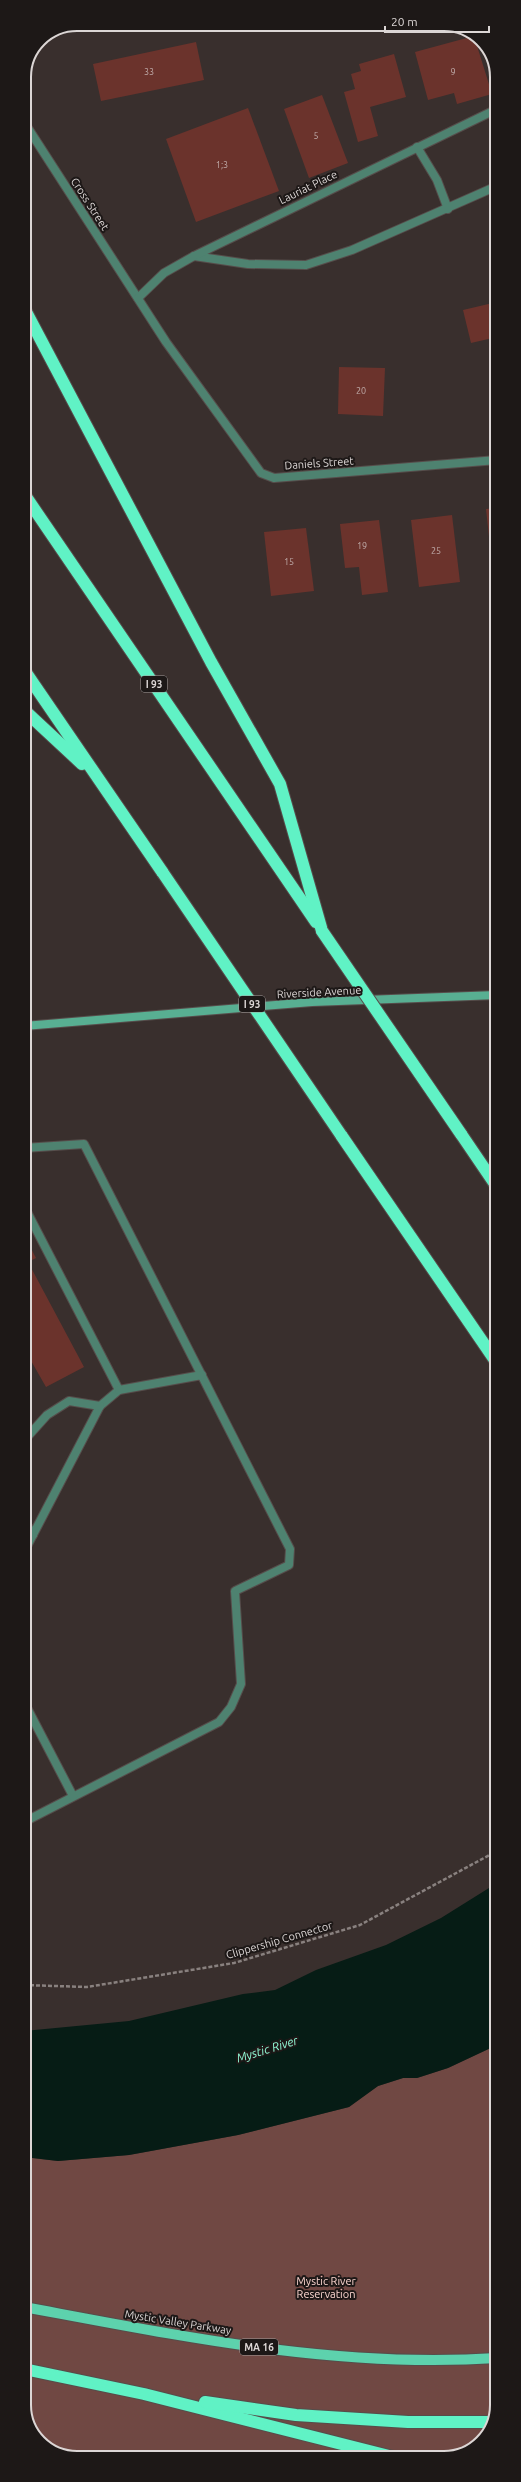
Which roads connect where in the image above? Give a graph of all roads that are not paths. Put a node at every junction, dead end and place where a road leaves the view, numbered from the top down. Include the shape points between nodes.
1 (490, 112) edge
2 (31, 133) edge
3 (417, 147) junction
4 (490, 189) edge
5 (448, 209) junction
6 (194, 256) junction
7 (138, 298) junction
8 (31, 321) edge
9 (490, 461) edge
10 (31, 504) edge
11 (31, 680) edge
12 (31, 716) edge
13 (98, 778) junction
14 (322, 931) junction
15 (490, 995) edge
16 (31, 1025) edge
17 (31, 1148) edge
18 (490, 1177) edge
19 (31, 1220) edge
20 (490, 1353) edge
21 (202, 1375) junction
22 (119, 1390) junction
23 (100, 1406) junction
24 (31, 1432) edge
25 (31, 1532) edge
26 (33, 1535) junction
27 (31, 1539) edge
28 (31, 1715) edge
29 (73, 1796) junction
30 (31, 1818) edge
31 (31, 2307) edge
32 (490, 2358) edge
33 (31, 2370) edge
34 (144, 2394) junction
35 (487, 2422) edge
36 (369, 2451) edge

1 - 3 street, Lauriat Place
2 - 7 street, Cross Street
3 - 5 street via 437,180
3 - 6 street, Lauriat Place
4 - 5 street
5 - 6 street via 352,250 306,265 248,264
6 - 7 street, Lauriat Place via 164,273
7 - 9 street, Daniels Street via 166,342 261,473 274,478
8 - 14 highway via 211,662 280,784
10 - 14 highway, I 93
11 - 13 highway, I 93
12 - 13 highway
13 - 20 highway, I 93, bridge
14 - 18 highway, I 93, bridge
15 - 16 main road, Riverside Avenue via 312,1002
17 - 21 street via 84,1144
19 - 22 street
21 - 22 street
21 - 29 street via 290,1549 289,1565 236,1591 241,1684 231,1708 219,1722
22 - 23 street
23 - 24 street via 69,1401 47,1415
23 - 26 street
25 - 26 street
26 - 27 street
28 - 29 street
29 - 30 street
31 - 32 main road, Mystic Valley Parkway / MA 16 via 174,2335 299,2352 398,2359
33 - 34 highway
34 - 35 highway via 296,2415 408,2422
34 - 36 highway

